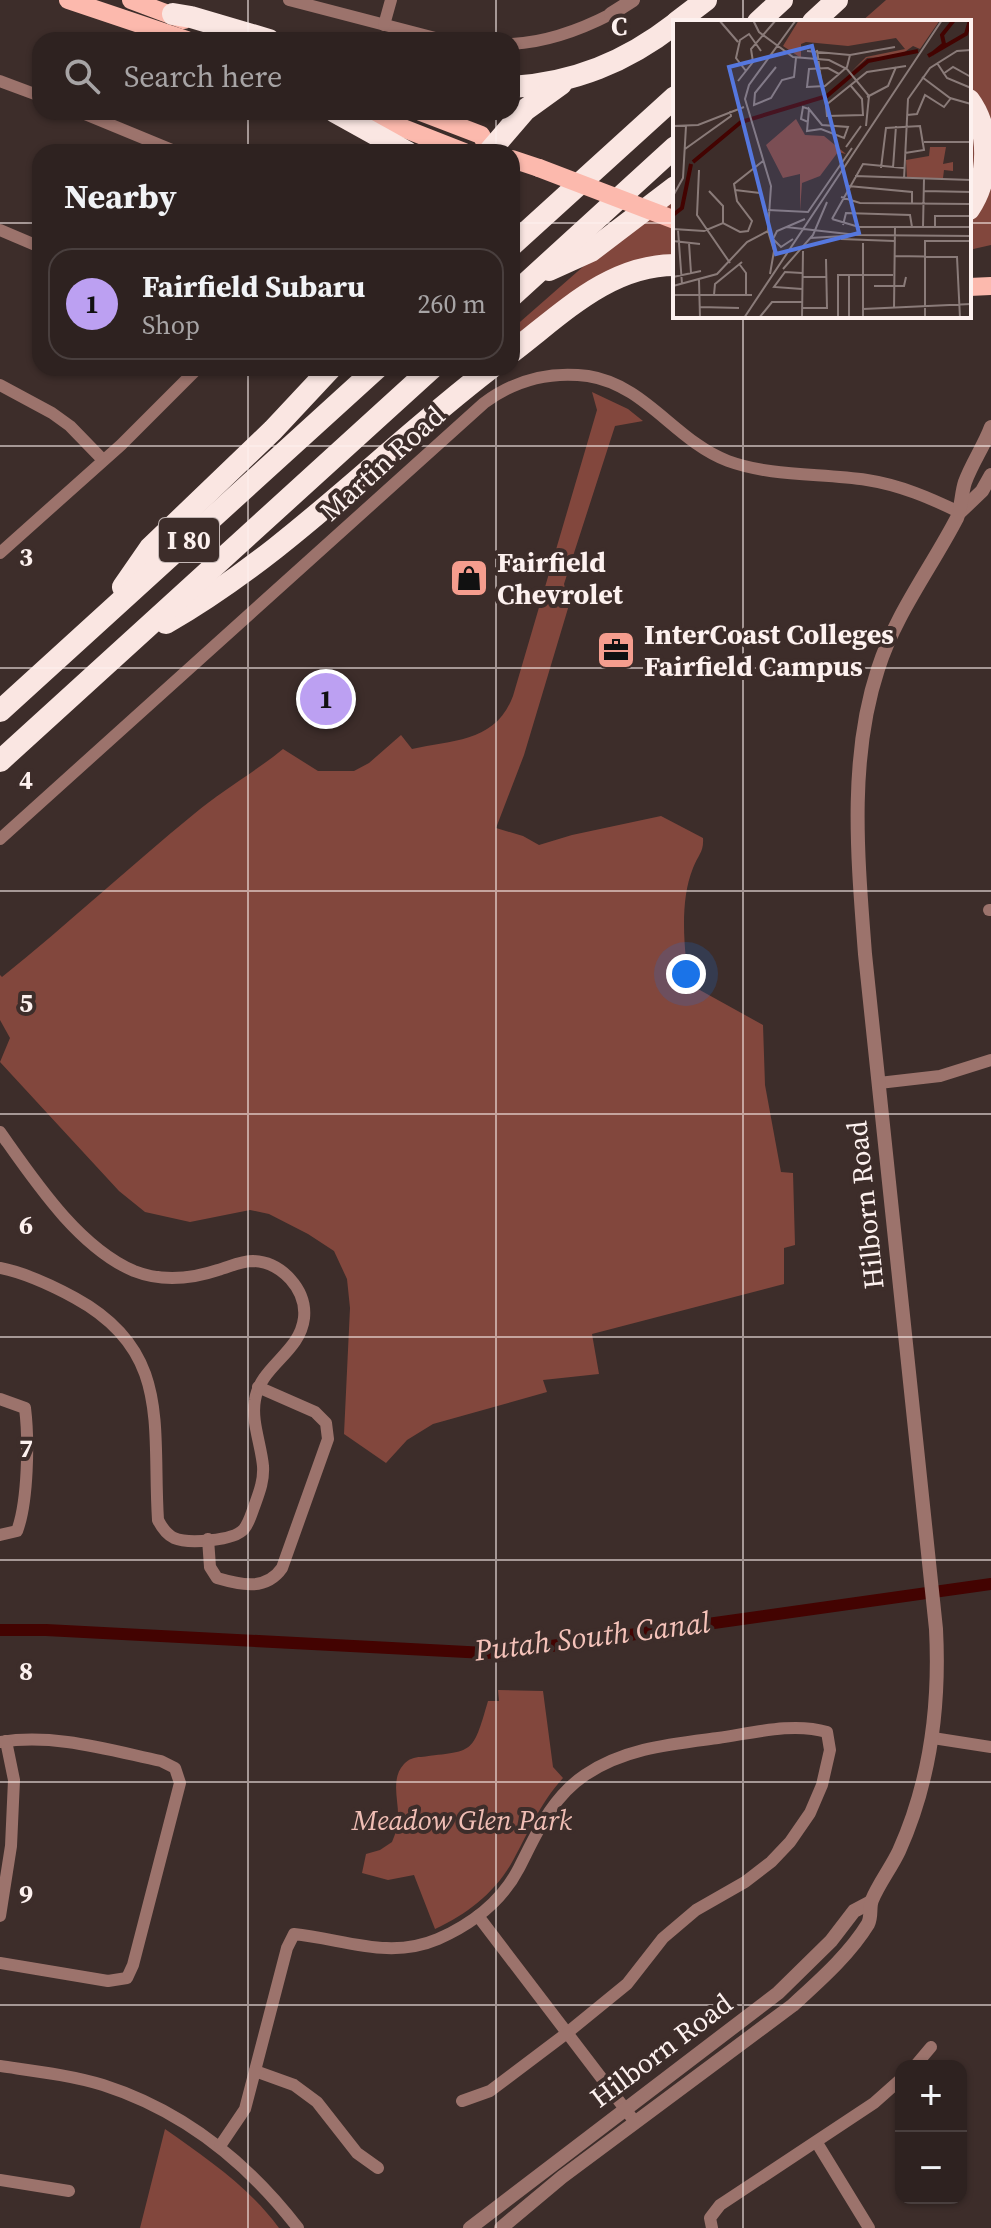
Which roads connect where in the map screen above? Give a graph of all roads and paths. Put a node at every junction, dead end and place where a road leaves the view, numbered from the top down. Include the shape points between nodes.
1 (68, 0) edge
2 (131, 0) edge
3 (289, 0) edge
4 (391, 0) edge
5 (633, 0) edge
6 (706, 0) edge
7 (782, 0) edge
8 (837, 0) edge
9 (173, 14) junction
10 (611, 14) joint
11 (680, 20) edge
12 (760, 20) edge
13 (815, 20) edge
14 (384, 25) junction
15 (673, 25) edge
16 (163, 32) edge
17 (213, 32) edge
18 (242, 32) edge
19 (412, 32) edge
20 (520, 43) edge
21 (0, 81) edge
22 (565, 81) junction
23 (520, 86) edge
24 (32, 93) edge
25 (673, 99) edge
26 (971, 105) edge
27 (520, 116) edge
28 (97, 120) edge
29 (349, 120) edge
30 (382, 120) edge
31 (442, 120) edge
32 (517, 120) edge
33 (147, 144) edge
34 (393, 144) edge
35 (444, 144) edge
36 (486, 144) edge
37 (497, 144) edge
38 (673, 149) edge
39 (520, 162) edge
40 (673, 189) edge
41 (971, 205) edge
42 (673, 219) edge
43 (0, 230) edge
44 (520, 238) edge
45 (32, 244) edge
46 (673, 265) edge
47 (533, 277) junction
48 (991, 286) edge
49 (971, 287) edge
50 (520, 289) edge
51 (520, 346) edge
52 (190, 376) edge
53 (324, 376) edge
54 (368, 376) edge
55 (423, 376) edge
56 (480, 376) edge
57 (0, 385) edge
58 (991, 427) edge
59 (103, 460) junction
60 (991, 475) edge
61 (959, 512) junction
62 (0, 553) edge
63 (99, 622) junction
64 (127, 646) junction
65 (0, 711) edge
66 (0, 761) edge
67 (0, 839) edge
68 (991, 1060) edge
69 (879, 1083) junction
70 (0, 1132) edge
71 (0, 1268) edge
72 (258, 1387) junction
73 (0, 1399) edge
74 (0, 1535) edge
75 (208, 1539) junction
76 (933, 1738) junction
77 (3, 1742) edge
78 (991, 1747) edge
79 (0, 1916) edge
80 (478, 1916) junction
81 (0, 1963) edge
82 (567, 2033) junction
83 (931, 2047) dead end
84 (920, 2060) edge
85 (0, 2066) edge
86 (255, 2071) junction
87 (895, 2084) edge
88 (462, 2101) dead end
89 (630, 2116) junction
90 (817, 2143) junction
91 (220, 2146) junction
92 (378, 2168) dead end
93 (0, 2180) edge
94 (69, 2191) dead end
95 (298, 2228) edge
96 (470, 2228) edge
97 (501, 2228) edge
98 (712, 2228) edge
99 (869, 2228) edge

1 - 16 main road
2 - 9 main road
3 - 14 street
4 - 14 street
5 - 10 street
6 - 11 highway
7 - 12 highway
8 - 13 highway
9 - 17 main road
9 - 18 highway
10 - 20 street via 585,28
14 - 19 street
15 - 22 highway via 634,53
21 - 24 street
22 - 23 highway
22 - 27 highway
25 - 44 highway
26 - 41 highway via 983,132 985,156 982,182
28 - 33 street
29 - 34 highway
30 - 35 main road
31 - 36 main road via 481,135
32 - 37 highway
38 - 47 highway
39 - 42 main road, bridge
40 - 47 highway via 591,251
43 - 45 street
46 - 51 highway via 626,273 600,284
47 - 50 highway
48 - 49 main road
52 - 59 street
53 - 63 highway via 150,548
54 - 63 highway, I 80
55 - 64 highway, I 80
56 - 64 highway via 313,520 207,600
57 - 59 street via 70,426
58 - 61 street, Hilborn Road via 965,483
59 - 62 street
60 - 61 street, Hilborn Road
61 - 67 street, Martin Road via 890,484 728,461 685,437 651,406 613,383 569,374 524,381 463,421
61 - 69 street, Hilborn Road via 886,646 863,738 860,888
63 - 65 highway, I 80
64 - 66 highway, I 80
68 - 69 street via 940,1076
69 - 76 street, Hilborn Road via 935,1620
70 - 72 street via 60,1211 134,1271 191,1277 255,1261 286,1274 298,1289 304,1317 294,1345
71 - 75 street via 87,1305 128,1342 147,1374 154,1406 158,1520 172,1537
72 - 75 street via 254,1410 263,1466 261,1489 242,1532
72 - 75 street via 315,1412 326,1423 328,1439 275,1579 259,1584 217,1578 210,1567
73 - 74 street via 25,1408 27,1426 22,1516 17,1531
76 - 78 street
76 - 89 street, Hilborn Road via 908,1830 871,1902 854,1911 778,1993
77 - 79 street via 14,1780
77 - 81 street via 68,1742 161,1761 175,1768 180,1783 127,1978 108,1981
80 - 82 street
80 - 82 street via 504,1891 563,1793 609,1761 643,1749 808,1726 827,1732 830,1750 822,1785 790,1842 745,1882 696,1910 663,1938 627,1984
80 - 86 street via 435,1940 406,1947 358,1947 294,1934
82 - 88 street via 490,2091
82 - 89 street
83 - 84 street
85 - 91 street via 102,2085 165,2111
86 - 91 street via 245,2109
86 - 92 street via 294,2085 317,2102 357,2153
87 - 90 street
89 - 96 street, Hilborn Road
89 - 97 street, Hilborn Road
90 - 98 street via 720,2205 710,2218
90 - 99 street
91 - 95 street via 274,2196
93 - 94 street

